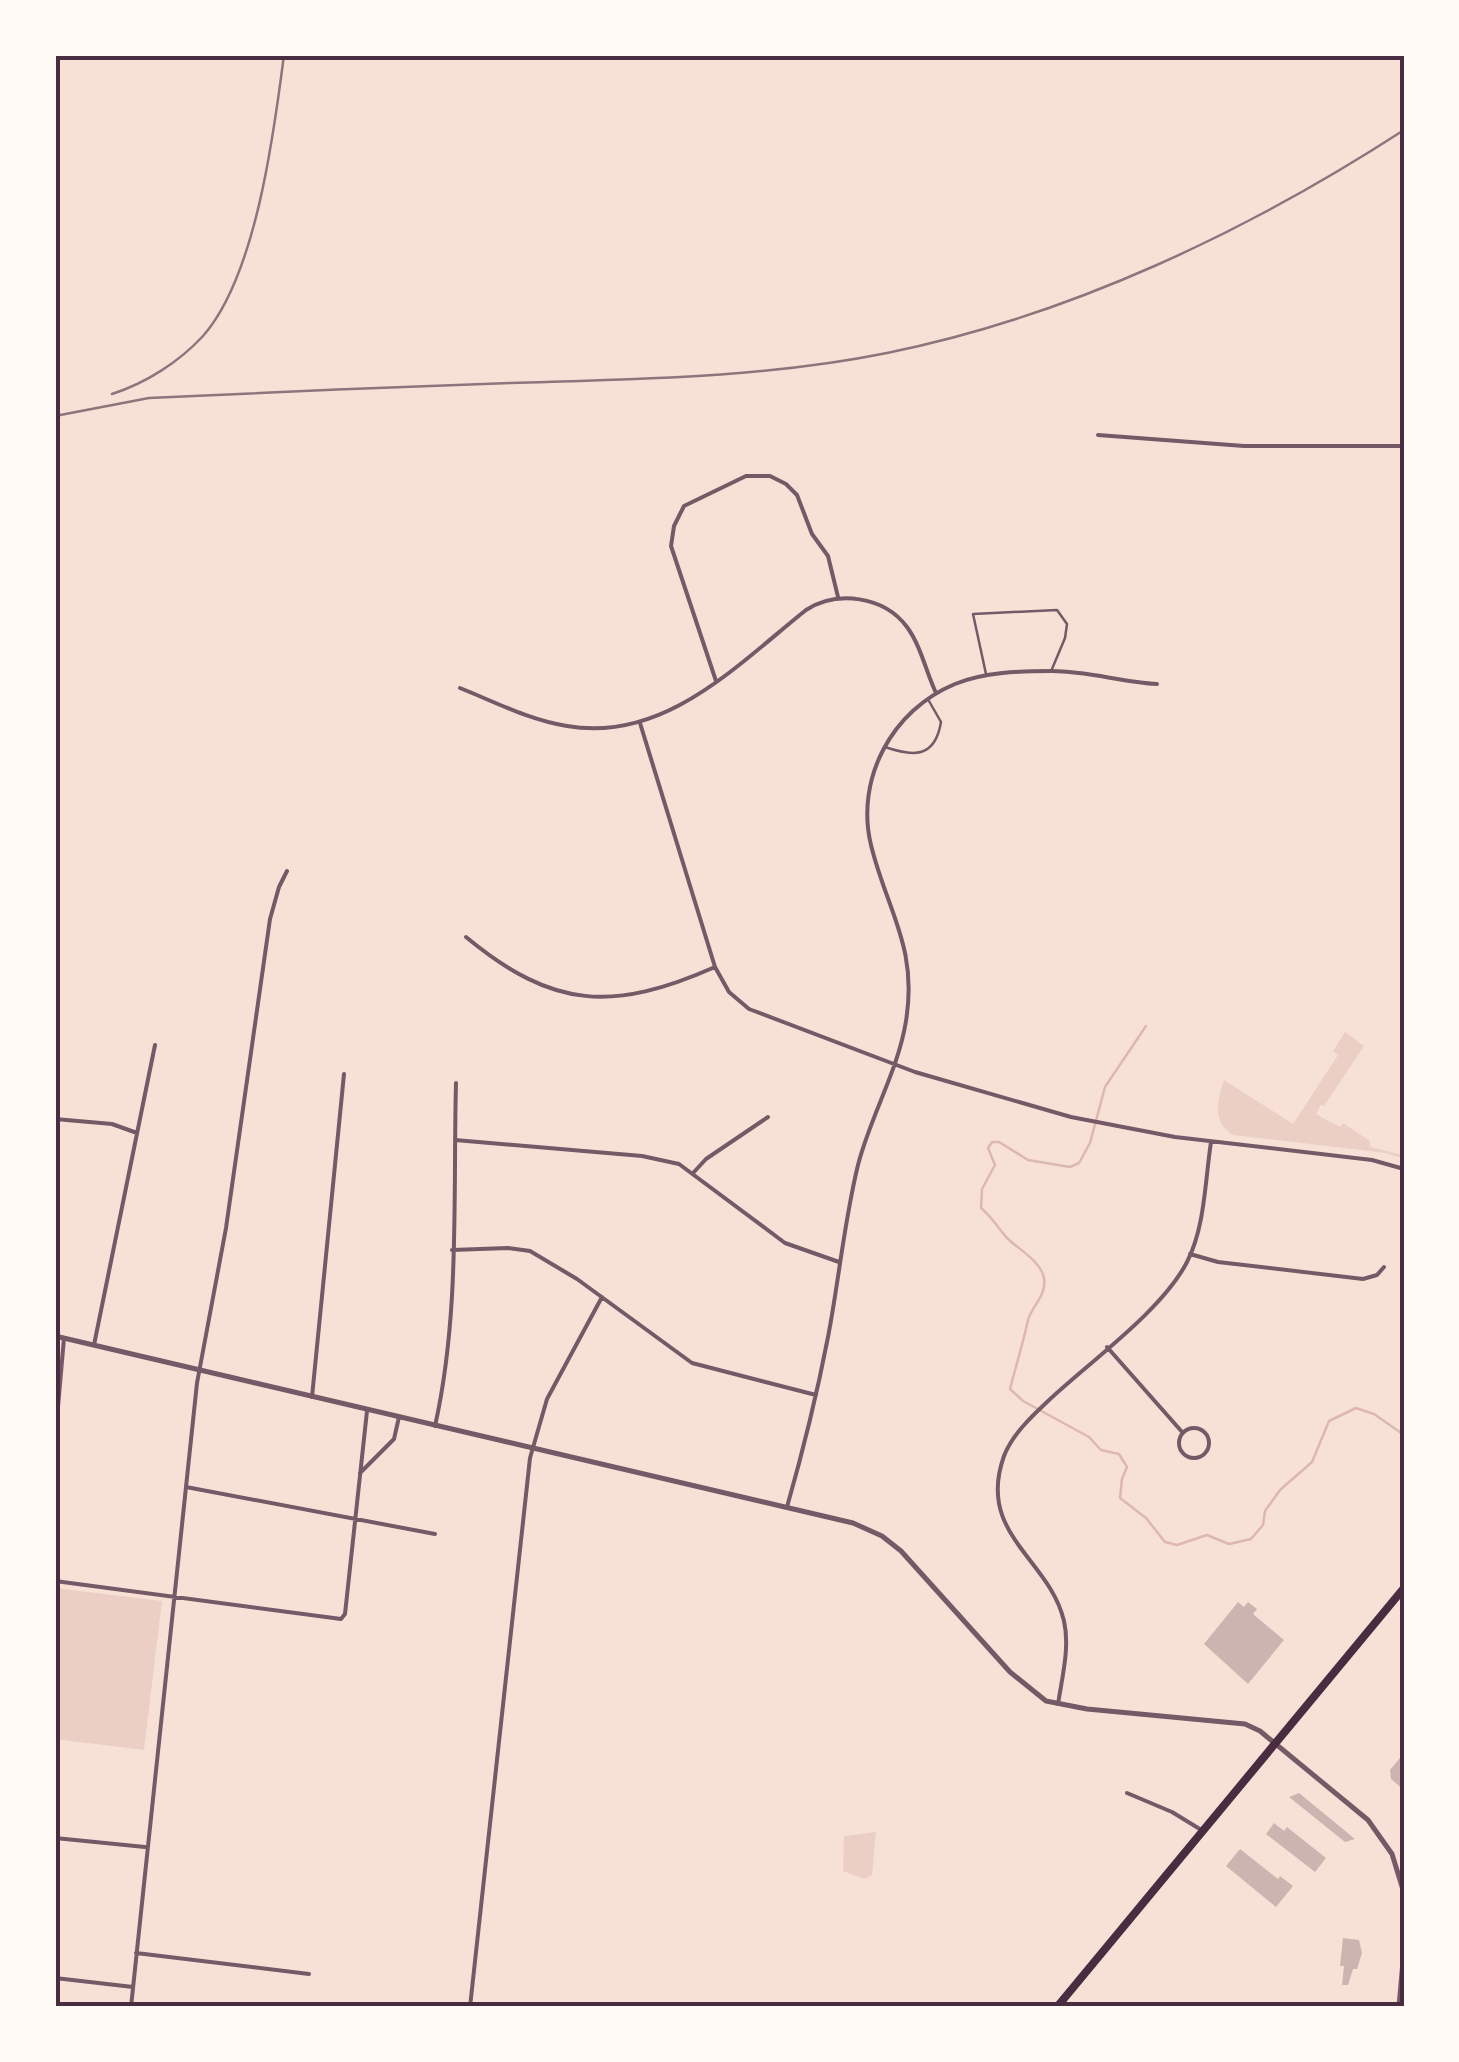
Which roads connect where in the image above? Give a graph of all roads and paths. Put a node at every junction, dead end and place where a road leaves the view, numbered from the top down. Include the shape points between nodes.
1 (1098, 435) dead end
2 (1404, 446) edge
3 (838, 598) junction
4 (1052, 671) junction
5 (986, 676) junction
6 (716, 682) junction
7 (1157, 684) dead end
8 (460, 688) dead end
9 (937, 695) junction
10 (929, 701) junction
11 (640, 723) junction
12 (883, 747) junction
13 (287, 871) dead end
14 (466, 937) dead end
15 (715, 968) junction
16 (154, 1044) dead end
17 (893, 1064) junction
18 (344, 1074) dead end
19 (456, 1083) dead end
20 (768, 1117) dead end
21 (55, 1119) edge
22 (138, 1132) junction
23 (455, 1140) junction
24 (1210, 1142) junction
25 (1404, 1168) edge
26 (694, 1172) junction
27 (452, 1250) junction
28 (1190, 1254) junction
29 (839, 1262) junction
30 (1384, 1267) dead end
31 (602, 1297) junction
32 (55, 1336) edge
33 (64, 1338) junction
34 (94, 1345) junction
35 (1107, 1347) junction
36 (200, 1369) junction
37 (816, 1395) junction
38 (312, 1397) junction
39 (367, 1410) junction
40 (399, 1418) junction
41 (435, 1426) junction
42 (1183, 1433) junction
43 (55, 1442) edge
44 (532, 1447) junction
45 (360, 1473) junction
46 (186, 1487) junction
47 (787, 1507) junction
48 (355, 1520) junction
49 (435, 1534) dead end
50 (55, 1581) edge
51 (1404, 1588) edge
52 (175, 1594) junction
53 (1058, 1704) junction
54 (1276, 1743) junction
55 (1127, 1793) dead end
56 (1203, 1831) junction
57 (55, 1838) edge
58 (147, 1848) junction
59 (1404, 1893) edge
60 (1404, 1950) edge
61 (136, 1953) junction
62 (308, 1974) dead end
63 (55, 1978) edge
64 (134, 1988) junction
65 (132, 2007) edge
66 (470, 2007) edge
67 (1057, 2007) edge
68 (1398, 2007) edge

1 - 2 street via 1244,446
3 - 6 street via 806,610
3 - 6 street via 828,556 786,484 750,474 684,506 670,546
3 - 9 street via 871,602 905,624
4 - 5 street
4 - 5 lane via 1067,624 1057,610 972,614
4 - 7 street
5 - 9 street
6 - 11 street
8 - 11 street via 569,727
9 - 10 street
10 - 12 street
10 - 12 lane via 941,722 932,746 909,755
11 - 15 street
12 - 17 street via 869,791 868,828 908,978 906,1024
13 - 36 street via 270,919
14 - 15 street via 526,979 578,996 643,994
15 - 17 street via 749,1010
16 - 22 street
17 - 24 street via 1054,1113
17 - 29 street via 859,1162
18 - 38 street
19 - 23 street
20 - 26 street
21 - 22 street
22 - 34 street
23 - 26 street via 642,1156
23 - 27 street
24 - 25 street
24 - 28 street
26 - 29 street via 785,1242
27 - 31 street via 530,1251
27 - 41 street via 448,1363
28 - 30 street via 1363,1279
28 - 35 street via 1166,1291
29 - 37 street
31 - 37 street via 692,1363
31 - 44 street via 560,1371
32 - 33 street
33 - 34 street
33 - 43 street
34 - 36 street
35 - 42 street
35 - 53 street via 1026,1423 999,1473 1007,1527 1064,1620
36 - 38 street
36 - 46 street
37 - 47 street
38 - 39 street
39 - 40 street
39 - 45 street
40 - 41 street
40 - 45 street via 394,1440
41 - 44 street
42 - 42 street via 1187,1456 1206,1452 1204,1432
44 - 47 street
44 - 66 street
45 - 48 street
46 - 48 street
46 - 52 street
47 - 53 street via 853,1522 893,1544 1010,1672
48 - 49 street
48 - 52 street via 344,1617
50 - 52 street
51 - 54 highway
52 - 58 street
53 - 54 street via 1244,1724
54 - 56 highway
54 - 59 street via 1368,1820 1392,1854
55 - 56 street
56 - 67 highway
57 - 58 street
58 - 61 street
60 - 68 street
61 - 62 street
61 - 64 street
63 - 64 street
64 - 65 street

